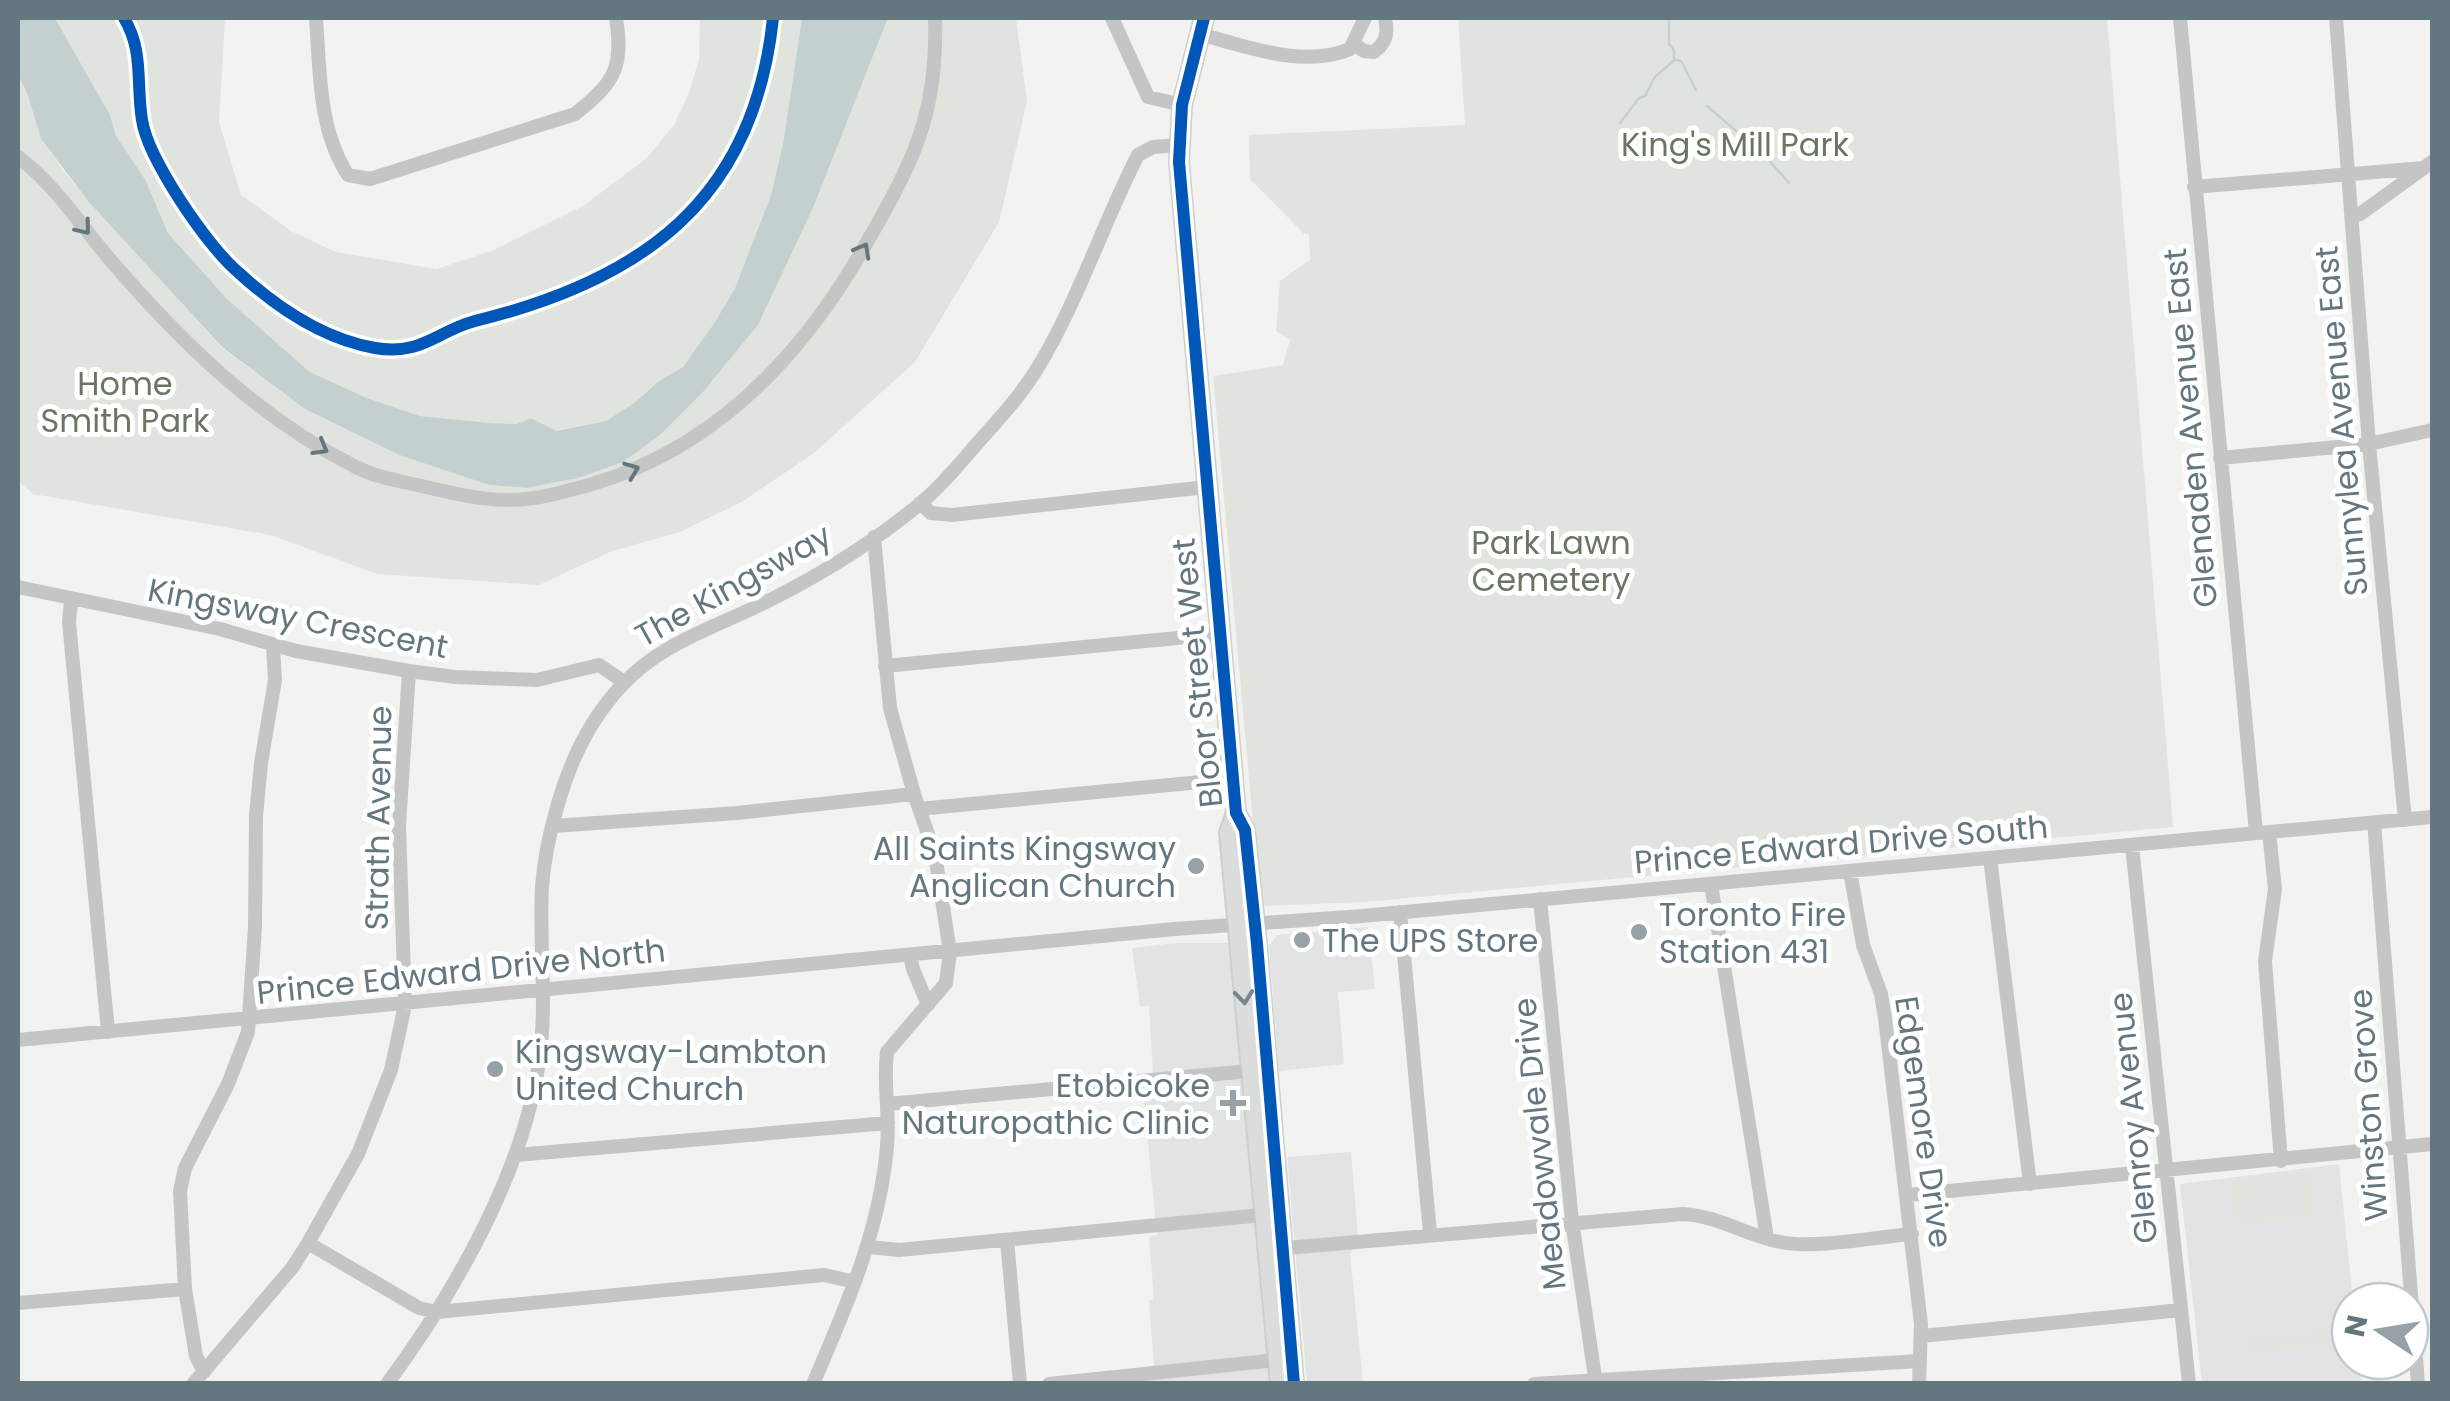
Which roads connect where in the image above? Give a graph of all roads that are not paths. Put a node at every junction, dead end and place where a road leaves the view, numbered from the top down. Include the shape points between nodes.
1 (316, 18) edge
2 (616, 18) edge
3 (935, 18) edge
4 (1112, 18) edge
5 (1365, 18) edge
6 (1385, 18) edge
7 (2180, 18) edge
8 (2336, 18) edge
9 (1201, 26) edge
10 (1354, 44) junction
11 (1182, 105) junction
12 (1179, 146) junction
13 (18, 157) edge
14 (2428, 165) edge
15 (2349, 174) junction
16 (2194, 187) junction
17 (2352, 216) junction
18 (2432, 430) edge
19 (2369, 444) junction
20 (2220, 458) junction
21 (1206, 487) junction
22 (920, 503) junction
23 (874, 537) junction
24 (838, 560) junction
25 (876, 579) junction
26 (18, 588) edge
27 (71, 601) junction
28 (1219, 634) junction
29 (274, 646) junction
30 (296, 651) junction
31 (885, 666) junction
32 (409, 671) junction
33 (276, 680) junction
34 (624, 682) junction
35 (1232, 778) junction
36 (916, 802) junction
37 (2432, 818) edge
38 (2404, 820) junction
39 (2374, 822) junction
40 (554, 826) junction
41 (2263, 833) junction
42 (2132, 846) junction
43 (1990, 858) junction
44 (1850, 871) junction
45 (1711, 884) junction
46 (1540, 899) junction
47 (1400, 912) junction
48 (1246, 923) junction
49 (950, 952) junction
50 (910, 955) junction
51 (544, 990) junction
52 (405, 1005) junction
53 (928, 1005) junction
54 (250, 1019) junction
55 (108, 1032) junction
56 (18, 1040) edge
57 (1259, 1070) junction
58 (887, 1104) junction
59 (888, 1123) junction
60 (2432, 1144) edge
61 (2399, 1148) junction
62 (516, 1156) junction
63 (2282, 1161) junction
64 (2166, 1172) junction
65 (2030, 1184) junction
66 (1908, 1195) junction
67 (1271, 1214) junction
68 (1572, 1222) junction
69 (1430, 1234) junction
70 (1912, 1234) junction
71 (1766, 1238) junction
72 (1007, 1240) junction
73 (308, 1243) junction
74 (869, 1247) junction
75 (1275, 1249) junction
76 (855, 1282) junction
77 (184, 1289) junction
78 (18, 1303) edge
79 (2181, 1310) junction
80 (437, 1312) junction
81 (1922, 1336) junction
82 (1284, 1359) junction
83 (1918, 1361) junction
84 (199, 1378) edge
85 (1596, 1382) edge
86 (386, 1384) edge
87 (813, 1384) edge
88 (1020, 1384) edge
89 (1049, 1384) edge
90 (1280, 1384) edge
91 (1294, 1384) edge
92 (1534, 1384) edge
93 (1919, 1384) edge
94 (2189, 1384) edge
95 (2418, 1384) edge

1 - 2 street via 330,137 348,175 370,179 575,114 615,73
13 -> 3 street via 172,326 294,432 388,478 487,499 537,498 620,476 671,452 751,395 796,346 851,271 915,153 933,88
4 - 11 street via 1146,94
5 - 10 street
6 - 10 street via 1384,45 1374,52
7 - 16 street, Glenaden Avenue East
8 - 15 street, Sunnylea Avenue East
9 - 10 street via 1294,57 1346,52
9 - 11 main road, Bloor Street West
11 - 12 main road, Bloor Street West
12 - 21 main road, Bloor Street West
12 - 22 street, The Kingsway via 1153,147 1138,156 1038,366
14 - 15 street
14 - 17 street
15 - 16 street
15 - 17 street, Sunnylea Avenue East
16 - 20 street, Glenaden Avenue East
17 - 19 street, Sunnylea Avenue East
18 - 19 street
19 - 20 street
19 - 38 street, Sunnylea Avenue East
20 - 41 street, Glenaden Avenue East
21 - 22 street via 952,515 927,512
21 - 28 main road, Bloor Street West
22 - 23 street, The Kingsway
23 - 24 street, The Kingsway
23 - 25 street
24 - 25 street via 860,563
24 - 34 street, The Kingsway via 654,656
25 - 31 street
26 - 27 street, Kingsway Crescent
27 - 29 street, Kingsway Crescent
27 - 55 street
28 - 31 street
28 - 35 main road, Bloor Street West
29 - 30 street, Kingsway Crescent
29 - 33 street
30 - 32 street, Kingsway Crescent
30 - 33 street
31 - 36 street
32 - 34 street, Kingsway Crescent via 537,680 599,665
32 - 52 street, Strath Avenue via 399,826
33 - 54 street via 256,816
34 - 40 street, The Kingsway via 574,758
35 - 36 street
35 - 48 main road, Bloor Street West via 1236,812 1229,832
36 - 40 street
36 - 49 street via 935,854
37 - 38 street, Prince Edward Drive South
38 - 39 street, Prince Edward Drive South
39 - 41 street, Prince Edward Drive South
39 - 61 street, Winston Grove
40 - 51 street, The Kingsway via 542,885
41 - 42 street, Prince Edward Drive South
41 - 63 street, Glenaden Avenue East via 2275,889 2265,961
42 - 43 street, Prince Edward Drive South
42 - 64 street, Glenroy Avenue
43 - 44 street, Prince Edward Drive South
43 - 65 street
44 - 45 street, Prince Edward Drive South
44 - 66 street, Edgemore Drive via 1863,945 1883,1002
45 - 46 street, Prince Edward Drive South
45 - 71 street
46 - 47 street, Prince Edward Drive South
46 - 68 street, Meadowvale Drive
47 - 48 street, Prince Edward Drive South
47 - 69 street
48 - 49 street, Prince Edward Drive North
48 - 57 main road, Bloor Street West
49 - 50 street, Prince Edward Drive North
49 - 53 street via 946,984
50 - 51 street, Prince Edward Drive North
50 - 53 street
51 - 52 street, Prince Edward Drive North
51 - 62 street, The Kingsway via 538,1067
52 - 54 street, Prince Edward Drive North
52 - 73 street, Strath Avenue via 383,1096
53 - 58 street via 887,1052
54 - 55 street, Prince Edward Drive North
54 - 77 street via 228,1084 182,1177
55 - 56 street, Prince Edward Drive North
57 - 58 street
57 - 67 main road, Bloor Street West
58 - 59 street
59 - 62 street
59 - 74 street
60 - 61 street
61 - 63 street
61 - 95 street, Winston Grove
62 - 80 street, The Kingsway
63 - 64 street
64 - 65 street
64 - 79 street, Glenroy Avenue
65 - 66 street
66 - 70 street, Edgemore Drive
67 - 72 street
67 - 75 main road, Bloor Street West
68 - 69 street
68 - 71 street via 1696,1215
68 - 85 street, Meadowvale Drive
69 - 75 street
70 - 71 street via 1794,1244
70 - 81 street, Edgemore Drive
72 - 74 street
72 - 88 street
73 - 80 street
73 - 84 street, Strath Avenue
74 - 76 street
75 - 82 main road, Bloor Street West
76 - 80 street via 824,1275
76 - 87 street
77 - 78 street
77 - 84 street
79 - 81 street
79 - 94 street, Glenroy Avenue
80 - 86 street, The Kingsway
81 - 83 street, Edgemore Drive
82 - 89 street
82 - 90 main road, Bloor Street West
82 - 91 main road, Bloor Street West
83 - 85 street
83 - 93 street, Edgemore Drive
85 - 92 street

